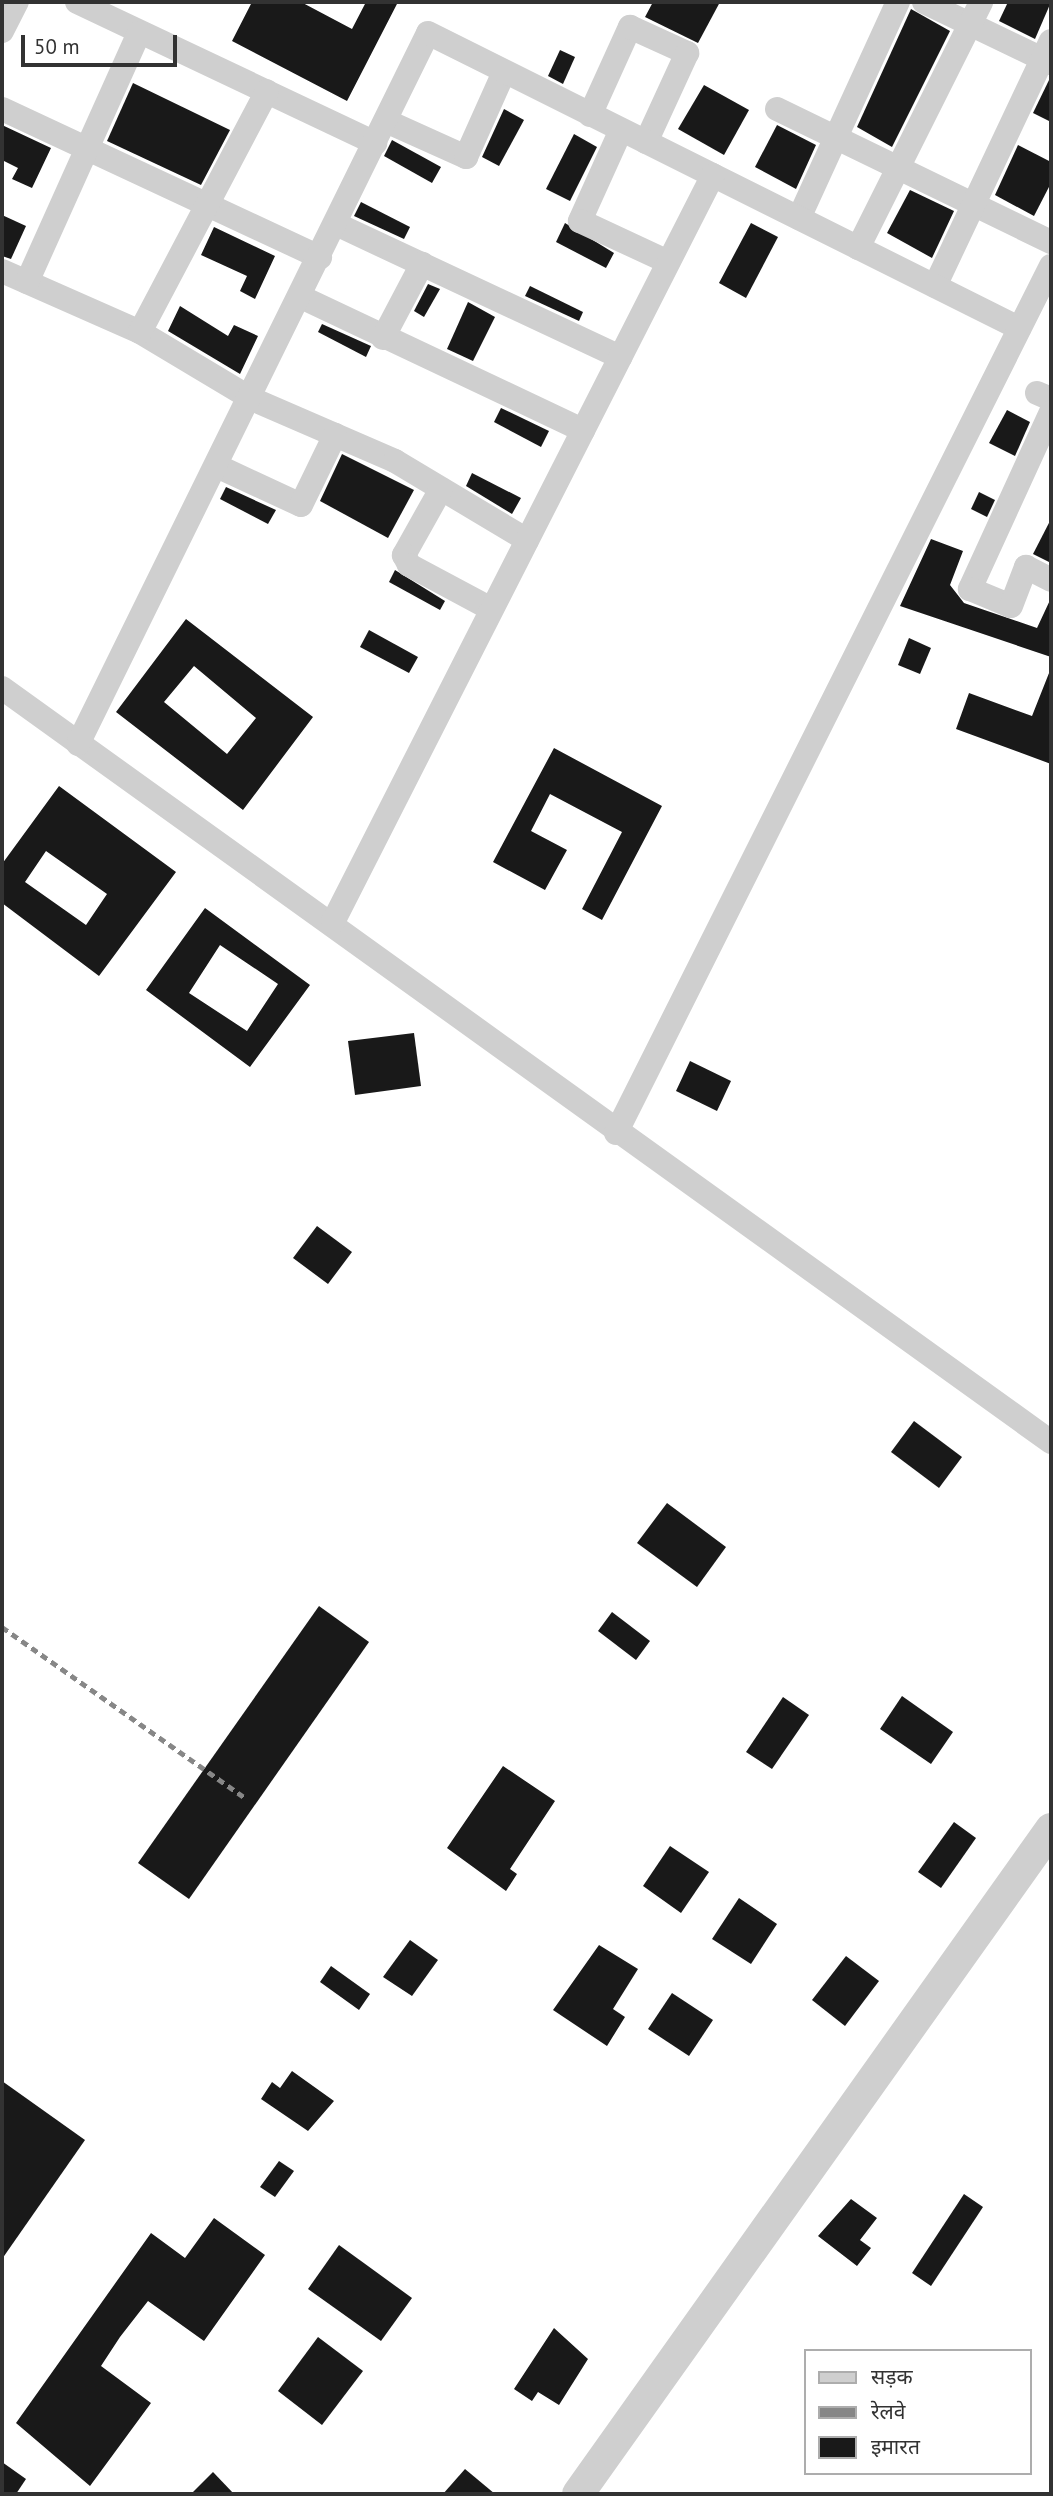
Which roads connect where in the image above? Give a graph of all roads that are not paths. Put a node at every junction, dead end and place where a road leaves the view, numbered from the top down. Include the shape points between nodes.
1 (17, 2) edge
2 (77, 2) edge
3 (898, 2) edge
4 (924, 2) edge
5 (981, 2) edge
6 (3, 26) edge
7 (971, 26) junction
8 (139, 33) junction
9 (1048, 54) edge
10 (504, 72) junction
11 (267, 91) junction
12 (2, 109) edge
13 (777, 109) dead end
14 (590, 115) junction
15 (621, 130) junction
16 (380, 132) junction
17 (838, 141) junction
18 (646, 142) junction
19 (88, 146) junction
20 (898, 169) junction
21 (712, 176) junction
22 (213, 205) junction
23 (977, 207) junction
24 (799, 218) junction
25 (336, 224) junction
26 (1051, 242) edge
27 (858, 248) junction
28 (320, 257) junction
29 (668, 262) junction
30 (422, 264) junction
31 (1051, 266) edge
32 (2, 271) edge
33 (27, 282) junction
34 (934, 286) junction
35 (301, 298) junction
36 (1019, 328) junction
37 (140, 332) junction
38 (383, 338) junction
39 (620, 357) junction
40 (252, 399) junction
41 (1046, 401) edge
42 (583, 430) junction
43 (335, 435) junction
44 (219, 467) junction
45 (442, 489) junction
46 (527, 540) junction
47 (1051, 580) edge
48 (491, 609) junction
49 (2, 688) edge
50 (78, 744) junction
51 (333, 922) junction
52 (616, 1133) junction
53 (1051, 1442) edge
54 (1051, 1829) edge
55 (578, 2494) edge

1 - 6 street
2 - 8 street
3 - 17 street
4 - 7 street
5 - 7 street
7 - 9 street
7 - 20 street
8 - 11 street
8 - 19 street
9 - 23 street
10 - 14 street
10 - 16 street via 466,157
10 - 16 street via 428,33
11 - 16 street
11 - 22 street
12 - 19 street
13 - 17 street
14 - 15 street
14 - 18 street via 630,27 687,53
15 - 18 street
15 - 29 street via 580,221
16 - 25 street
17 - 20 street
17 - 24 street
18 - 21 street
19 - 22 street
19 - 33 street
20 - 23 street
20 - 27 street
21 - 24 street
21 - 29 street
22 - 28 street
22 - 37 street
23 - 26 street
23 - 34 street
24 - 27 street
25 - 28 street
25 - 30 street
27 - 34 street
28 - 35 street
29 - 39 street
30 - 38 street
30 - 39 street
31 - 36 street
32 - 33 street
33 - 37 street
34 - 36 street
35 - 38 street
35 - 40 street
36 - 52 street
37 - 40 street
38 - 42 street
39 - 42 street
40 - 43 street
40 - 44 street
41 - 47 street via 970,589 1011,606 1026,567
42 - 46 street
43 - 44 street via 301,505
43 - 45 street
44 - 50 street
45 - 46 street
45 - 48 street via 404,555 409,565
46 - 48 street
48 - 51 street
49 - 50 street
50 - 51 street
51 - 52 street
52 - 53 street
54 - 55 street

